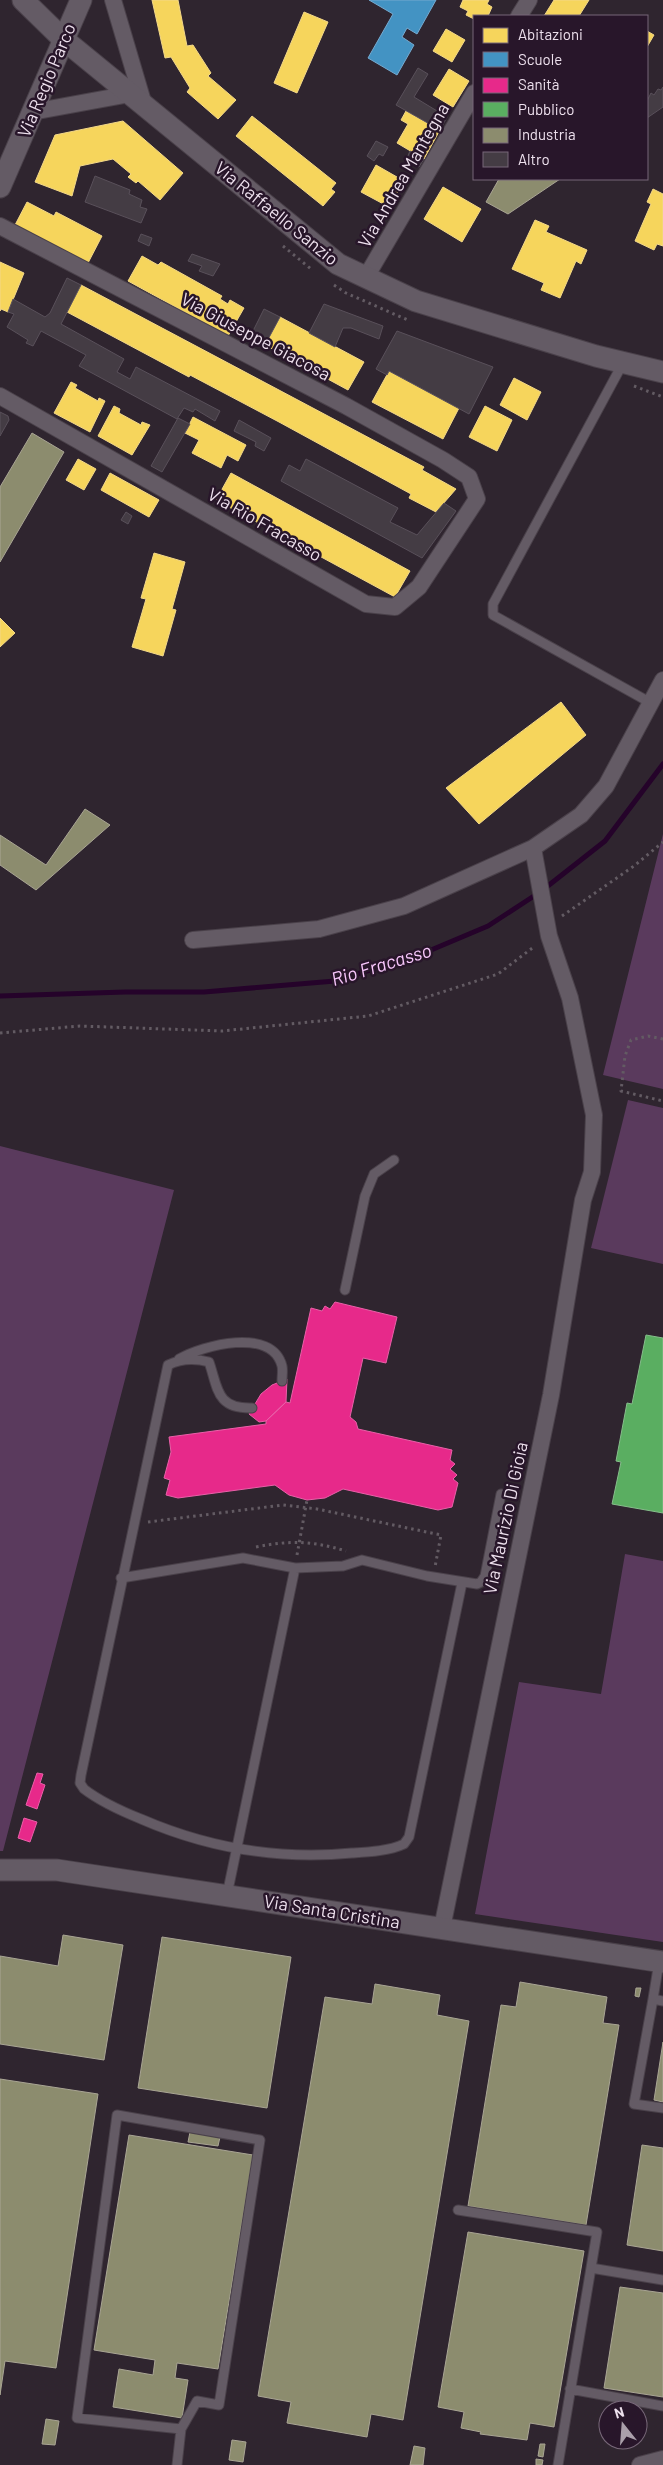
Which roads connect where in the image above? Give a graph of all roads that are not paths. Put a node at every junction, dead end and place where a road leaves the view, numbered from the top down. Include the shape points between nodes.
1 (23, 0) edge
2 (81, 0) edge
3 (113, 0) edge
4 (529, 0) edge
5 (520, 15) edge
6 (63, 39) junction
7 (473, 95) edge
8 (137, 99) junction
9 (32, 112) junction
10 (0, 187) edge
11 (0, 226) edge
12 (366, 277) junction
13 (623, 363) junction
14 (663, 372) edge
15 (0, 396) edge
16 (477, 499) joint
17 (663, 680) edge
18 (651, 703) junction
19 (532, 848) junction
20 (193, 940) dead end
21 (394, 1160) dead end
22 (345, 1290) dead end
23 (177, 1360) junction
24 (282, 1381) dead end
25 (252, 1408) dead end
26 (501, 1494) dead end
27 (295, 1568) junction
28 (121, 1578) junction
29 (462, 1583) junction
30 (236, 1849) junction
31 (0, 1870) edge
32 (227, 1895) junction
33 (442, 1928) junction
34 (661, 1962) edge
35 (653, 1999) junction
36 (663, 2001) edge
37 (663, 2108) edge
38 (458, 2210) dead end
39 (591, 2268) junction
40 (663, 2280) edge
41 (570, 2389) junction
42 (663, 2406) edge
43 (181, 2429) junction
44 (663, 2459) edge
45 (177, 2465) edge
46 (558, 2465) edge
47 (640, 2465) edge

1 - 6 street, Via Raffaello Sanzio
2 - 6 street, Via Regio Parco
3 - 8 street
4 - 5 street
6 - 8 street, Via Raffaello Sanzio
6 - 9 street, Via Regio Parco
7 - 12 street, Via Andrea Mantegna
8 - 9 street
8 - 12 street, Via Raffaello Sanzio via 338,264
9 - 10 street, Via Regio Parco
11 - 16 street, Via Giuseppe Giacosa via 443,460 469,477
12 - 13 street, Via Raffaello Sanzio via 416,301
13 - 14 street, Via Raffaello Sanzio
13 - 18 lane via 493,604 493,615
15 - 16 street, Via Rio Fracasso via 366,604 395,607 419,587
17 - 18 street
18 - 19 street via 606,786 581,815
19 - 20 street via 404,906 318,929
19 - 33 street, Via Maurizio Di Gioia via 548,931 570,998 594,1115 592,1172 583,1200 551,1395
21 - 22 lane via 374,1174 365,1196
23 - 24 lane via 220,1345 253,1342 270,1349 282,1365
23 - 25 lane via 209,1362 216,1390 225,1401 240,1408
23 - 28 lane via 168,1365 164,1373
26 - 29 lane via 484,1576 477,1584
27 - 28 lane via 243,1558
27 - 29 lane via 344,1566 362,1560
27 - 30 lane
28 - 30 lane via 80,1783 92,1795 142,1820
29 - 30 lane via 409,1837 404,1844 322,1856
30 - 32 lane
31 - 32 street, Via Santa Cristina via 58,1870
32 - 33 street, Via Santa Cristina
33 - 34 street, Via Santa Cristina
34 - 35 lane
35 - 36 lane
35 - 37 lane via 634,2104
38 - 39 lane via 597,2232
39 - 40 lane
39 - 41 lane
41 - 42 lane
41 - 46 lane
43 - 43 lane via 77,2418 117,2115 260,2140 219,2405 197,2401
43 - 45 lane
44 - 47 street

